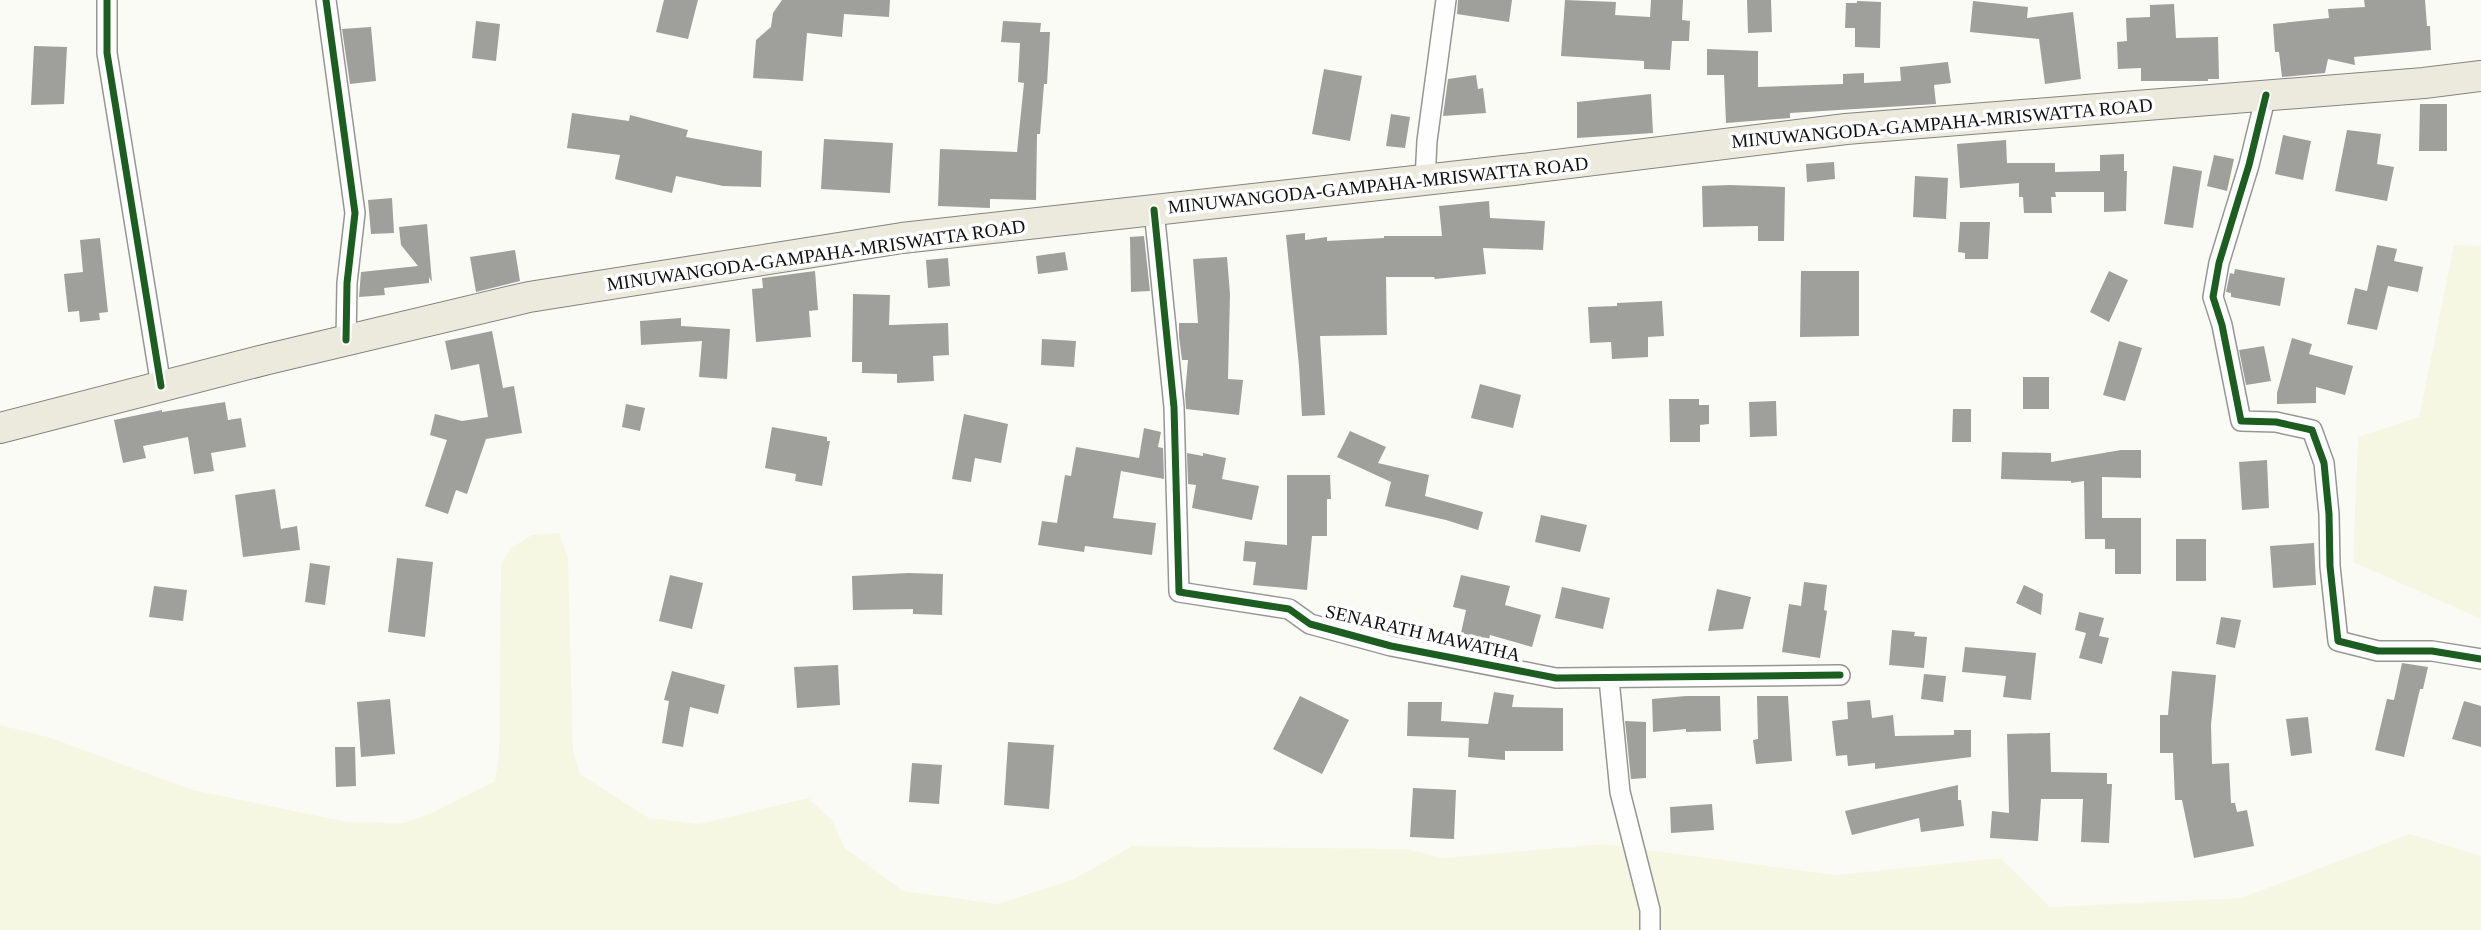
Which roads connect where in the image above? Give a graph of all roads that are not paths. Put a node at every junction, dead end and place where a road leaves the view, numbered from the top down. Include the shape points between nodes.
1 (107, 0) edge
2 (326, 0) edge
3 (1446, 0) edge
4 (2481, 76) edge
5 (2266, 95) junction
6 (1424, 180) junction
7 (1154, 210) junction
8 (346, 340) junction
9 (161, 386) junction
10 (0, 428) edge
11 (2481, 659) edge
12 (1840, 675) dead end
13 (1609, 679) junction
14 (1650, 930) edge

1 - 9 street via 107,53
2 - 8 street via 355,213
3 - 6 street
4 - 5 main road, MINUWANGODA-GAMPAHA-MRISWATTA ROAD
5 - 6 main road, MINUWANGODA-GAMPAHA-MRISWATTA ROAD via 1846,129
5 - 11 street via 2213,297 2241,421 2312,430 2324,464 2338,641 2378,651 2432,651
6 - 7 main road, MINUWANGODA-GAMPAHA-MRISWATTA ROAD
7 - 8 main road, MINUWANGODA-GAMPAHA-MRISWATTA ROAD via 902,238 529,296
7 - 13 street, SENARATH MAWATHA via 1174,407 1179,592 1289,609 1310,624 1391,646 1556,678
8 - 9 main road, MINUWANGODA-GAMPAHA-MRISWATTA ROAD
9 - 10 main road, MINUWANGODA-GAMPAHA-MRISWATTA ROAD
12 - 13 street, SENARATH MAWATHA
13 - 14 street via 1620,792 1650,910

